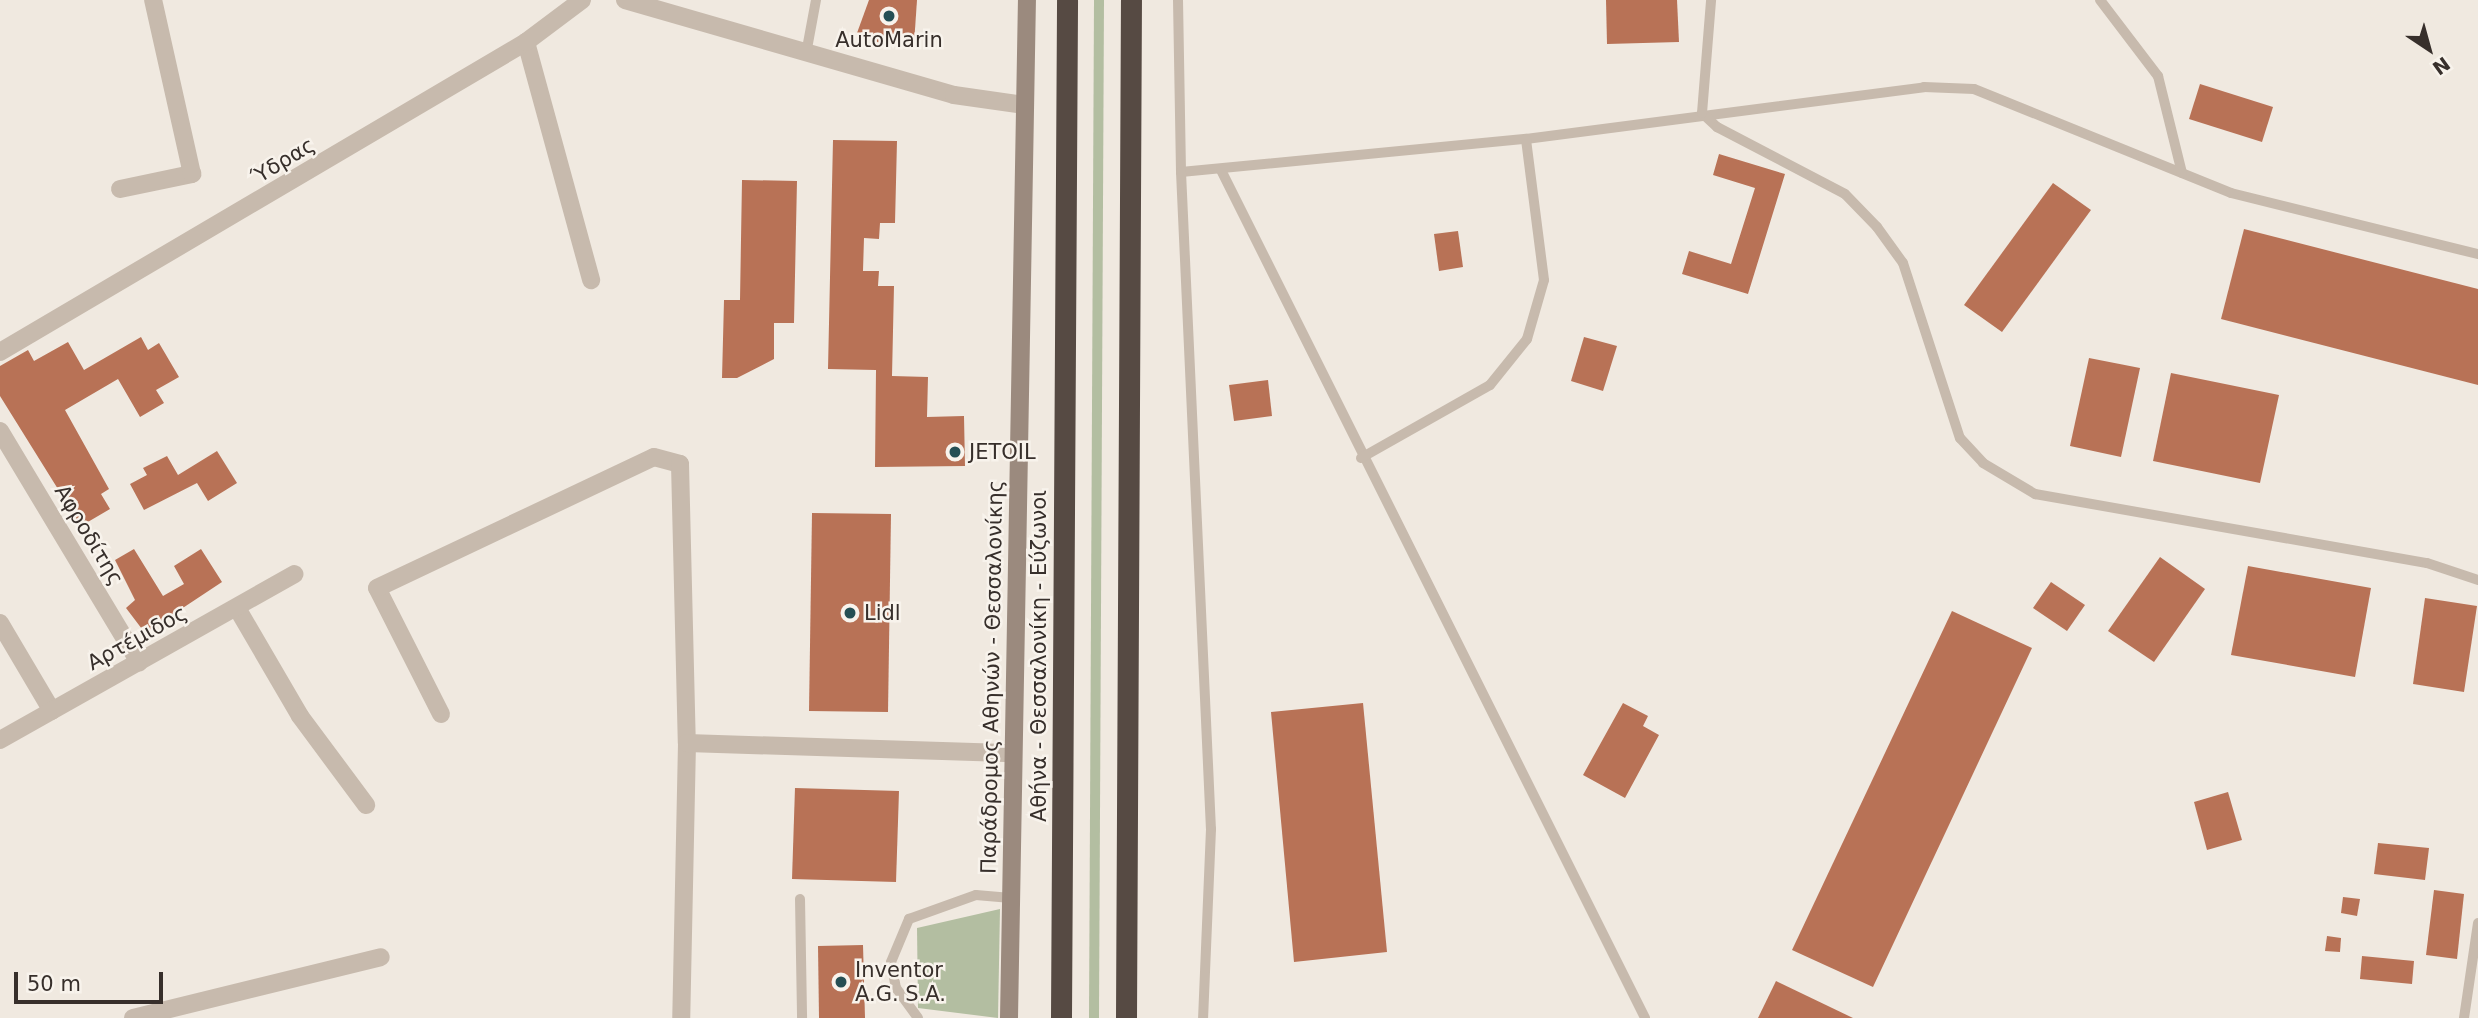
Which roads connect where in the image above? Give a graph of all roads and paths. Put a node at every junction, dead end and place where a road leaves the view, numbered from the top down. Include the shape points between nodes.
1 (153, 0) edge
2 (582, 0) edge
3 (625, 0) edge
4 (816, 0) edge
5 (1027, 0) edge
6 (1067, 0) edge
7 (1131, 0) edge
8 (1178, 0) edge
9 (1712, 0) edge
10 (2100, 0) edge
11 (526, 42) junction
12 (806, 54) junction
13 (1024, 105) junction
14 (1702, 113) junction
15 (1526, 139) junction
16 (1220, 170) junction
17 (1181, 172) junction
18 (2182, 173) junction
19 (120, 189) dead end
20 (2478, 254) edge
21 (591, 280) dead end
22 (0, 352) edge
23 (0, 431) edge
24 (1361, 458) junction
25 (295, 574) dead end
26 (2478, 580) edge
27 (237, 608) junction
28 (0, 623) edge
29 (139, 662) junction
30 (52, 711) junction
31 (441, 714) dead end
32 (0, 740) edge
33 (687, 744) junction
34 (1013, 753) junction
35 (366, 805) dead end
36 (800, 898) dead end
37 (1011, 898) junction
38 (2478, 923) edge
39 (381, 957) dead end
40 (133, 1018) edge
41 (681, 1018) edge
42 (802, 1018) edge
43 (918, 1018) edge
44 (1009, 1018) edge
45 (1061, 1018) edge
46 (1126, 1018) edge
47 (1203, 1018) edge
48 (1645, 1018) edge
49 (2464, 1018) edge

1 - 19 street via 192,174
2 - 11 street, Ύδρας
3 - 12 street
4 - 12 lane
5 - 13 main road, Παράδρομος Αθηνών - Θεσσαλονίκης
6 - 45 highway, Αθήνα - Θεσσαλονίκη - Εύζωνοι
7 - 46 highway
8 - 17 lane
9 - 14 lane
10 - 18 lane via 2158,76
11 - 21 street
11 - 22 street, Ύδρας
12 - 13 street via 954,94
13 - 34 main road, Παράδρομος Αθηνών - Θεσσαλονίκης
14 - 15 lane
14 - 18 lane via 1924,87 1974,89
14 - 26 lane via 1717,127 1845,194 1877,228 1903,262 1960,438 1983,463 2035,494 2427,563
15 - 16 lane
15 - 24 lane via 1544,280 1527,340 1490,386
16 - 17 lane
16 - 24 lane
17 - 47 lane via 1211,829
18 - 20 lane via 2231,193
23 - 29 street, Αφροδίτης
24 - 48 lane
25 - 27 street, Αρτέμιδος
27 - 29 street, Αρτέμιδος
27 - 35 street via 300,716
28 - 30 street
29 - 30 street, Αρτέμιδος
30 - 32 street, Αρτέμιδος
31 - 33 street via 377,588 654,457 680,464
33 - 34 street
33 - 41 street
34 - 37 main road, Παράδρομος Αθηνών - Θεσσαλονίκης
36 - 42 lane
37 - 43 lane via 976,895 909,919 891,962 896,988
37 - 44 main road, Παράδρομος Αθηνών - Θεσσαλονίκης
38 - 49 lane
39 - 40 street

